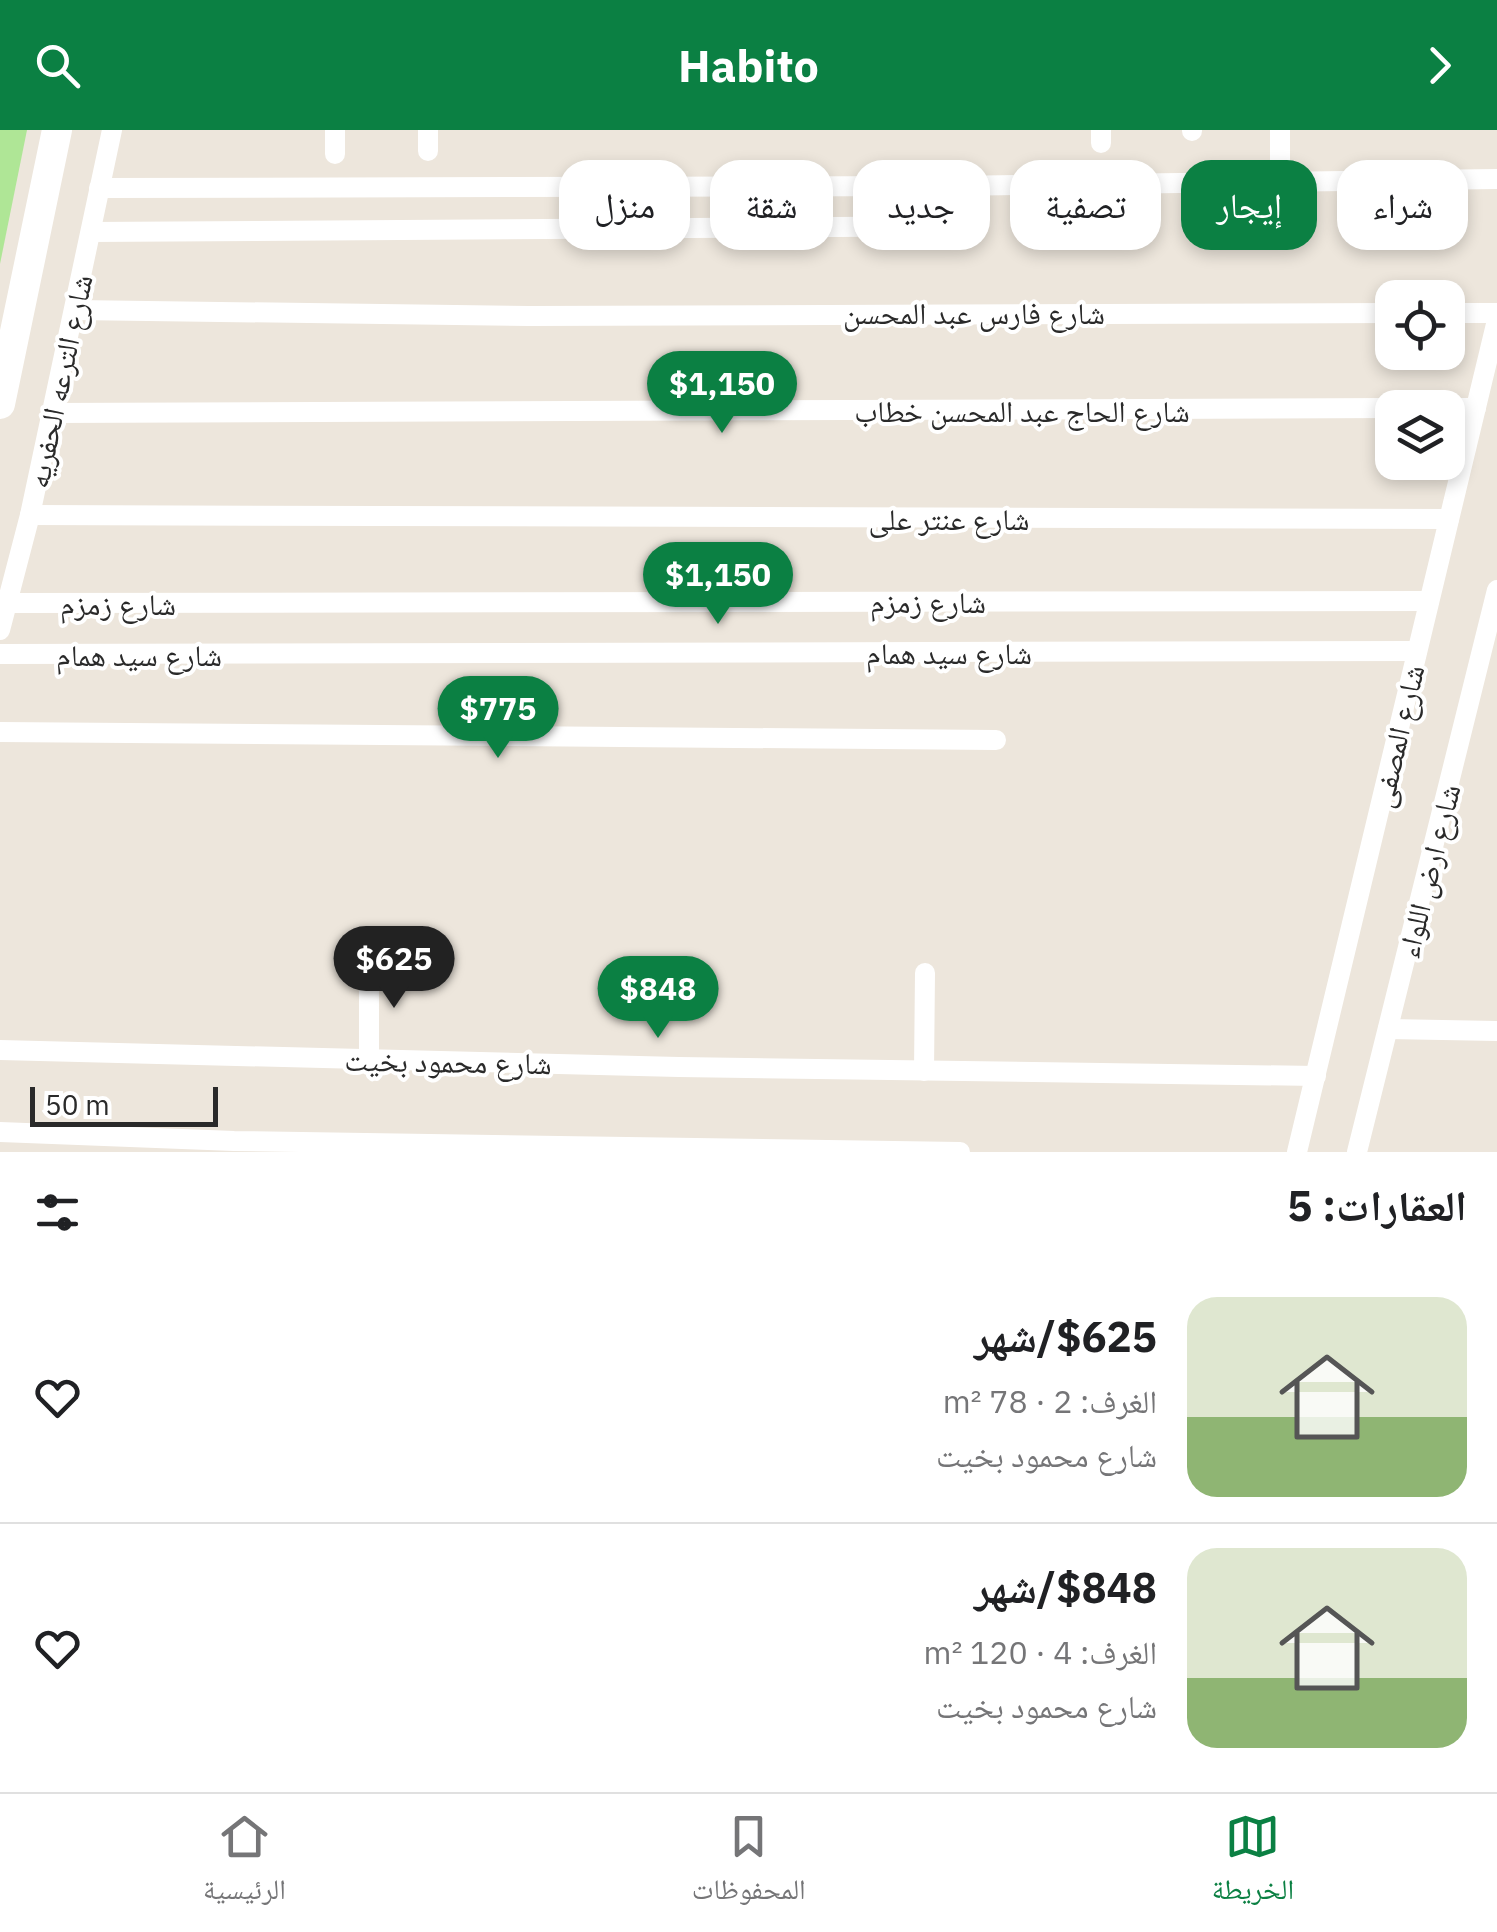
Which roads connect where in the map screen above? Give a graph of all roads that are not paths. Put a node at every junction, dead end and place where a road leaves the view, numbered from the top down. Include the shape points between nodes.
1 (57, 130) edge
2 (112, 130) edge
3 (336, 130) edge
4 (1280, 130) edge
5 (335, 154) dead end
6 (1280, 160) edge
7 (1497, 180) edge
8 (1317, 182) edge
9 (1181, 183) edge
10 (99, 188) junction
11 (853, 227) edge
12 (90, 232) junction
13 (75, 310) junction
14 (1375, 313) edge
15 (1465, 314) edge
16 (1497, 316) edge
17 (0, 404) edge
18 (1375, 408) edge
19 (1465, 408) edge
20 (1476, 408) junction
21 (52, 413) junction
22 (30, 515) junction
23 (1449, 519) junction
24 (1497, 590) edge
25 (1429, 601) junction
26 (8, 603) junction
27 (0, 630) edge
28 (1417, 651) junction
29 (0, 654) edge
30 (0, 732) edge
31 (996, 740) dead end
32 (369, 962) dead end
33 (924, 973) dead end
34 (1388, 1029) junction
35 (1497, 1031) edge
36 (0, 1050) edge
37 (369, 1059) junction
38 (924, 1070) junction
39 (1316, 1076) junction
40 (0, 1132) edge
41 (960, 1152) edge
42 (1297, 1152) edge
43 (1358, 1152) edge

1 - 17 street, شارع الترعه الحفريه
2 - 10 street, شارع الترعه الحفريه
3 - 5 street
4 - 6 street
7 - 8 street
9 - 10 street
10 - 12 street, شارع الترعه الحفريه
11 - 12 street
12 - 13 street, شارع الترعه الحفريه
13 - 14 street, شارع فارس عبد المحسن
13 - 21 street, شارع الترعه الحفريه
15 - 16 street
16 - 20 street, شارع المصفى
18 - 21 street, شارع الحاج عبد المحسن خطاب
19 - 20 street
20 - 23 street, شارع المصفى
21 - 22 street, شارع الترعه الحفريه
22 - 23 street, شارع عنتر على
22 - 26 street, شارع الترعه الحفريه
23 - 25 street, شارع المصفى
24 - 34 street, شارع ارض اللواء
25 - 26 street, شارع زمزم
25 - 28 street, شارع المصفى
26 - 27 street, شارع الترعه الحفريه
28 - 29 street, شارع سيد همام
28 - 39 street, شارع المصفى
30 - 31 street
32 - 37 street
33 - 38 street
34 - 35 street
34 - 43 street, شارع ارض اللواء
36 - 37 street, شارع محمود بخيت
37 - 38 street, شارع محمود بخيت
38 - 39 street, شارع محمود بخيت
39 - 42 street, شارع المصفى
40 - 41 street

